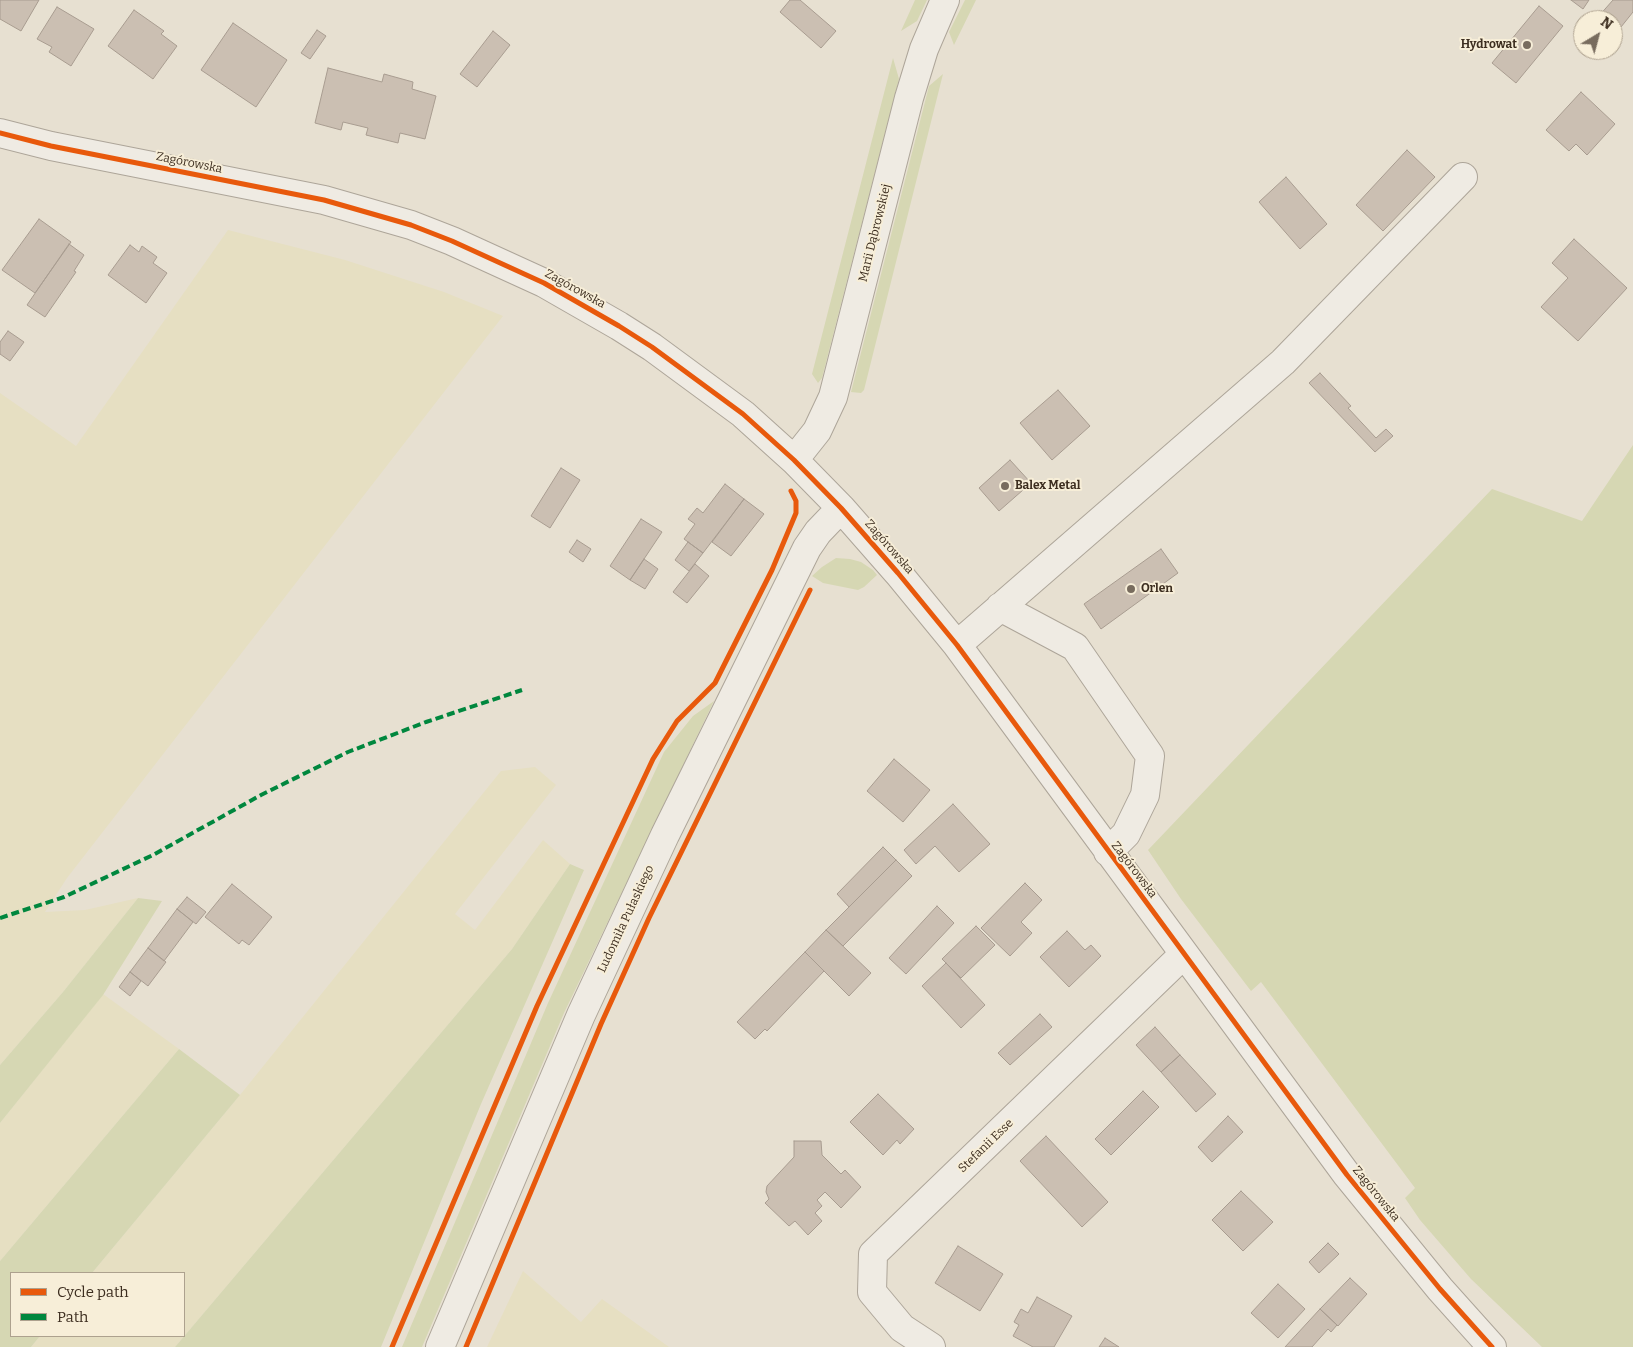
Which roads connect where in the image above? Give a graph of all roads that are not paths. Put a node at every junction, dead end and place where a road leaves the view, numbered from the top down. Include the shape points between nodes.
1 (945, 0) edge
2 (0, 133) edge
3 (1463, 177) dead end
4 (794, 460) junction
5 (842, 508) junction
6 (1000, 607) junction
7 (957, 645) junction
8 (1108, 852) junction
9 (1184, 954) junction
10 (440, 1347) edge
11 (931, 1347) edge
12 (1492, 1347) edge

1 - 4 street, Marii Dąbrowskiej via 924,49 909,98 833,397 817,430
2 - 4 street, Zagórowska via 324,200 411,225 452,241 544,283 652,347 729,404
3 - 6 street via 1283,362
4 - 5 street, Zagórowska
5 - 7 street, Zagórowska
5 - 10 street, Ludomiła Pułaskiego via 806,548 665,835 581,1015
6 - 7 street
6 - 8 street via 1075,647 1150,756 1145,795 1126,834
7 - 8 street, Zagórowska
8 - 9 street, Zagórowska
9 - 11 street, Stefanii Esse via 873,1254 872,1292 902,1328
9 - 12 street, Zagórowska via 1347,1175

